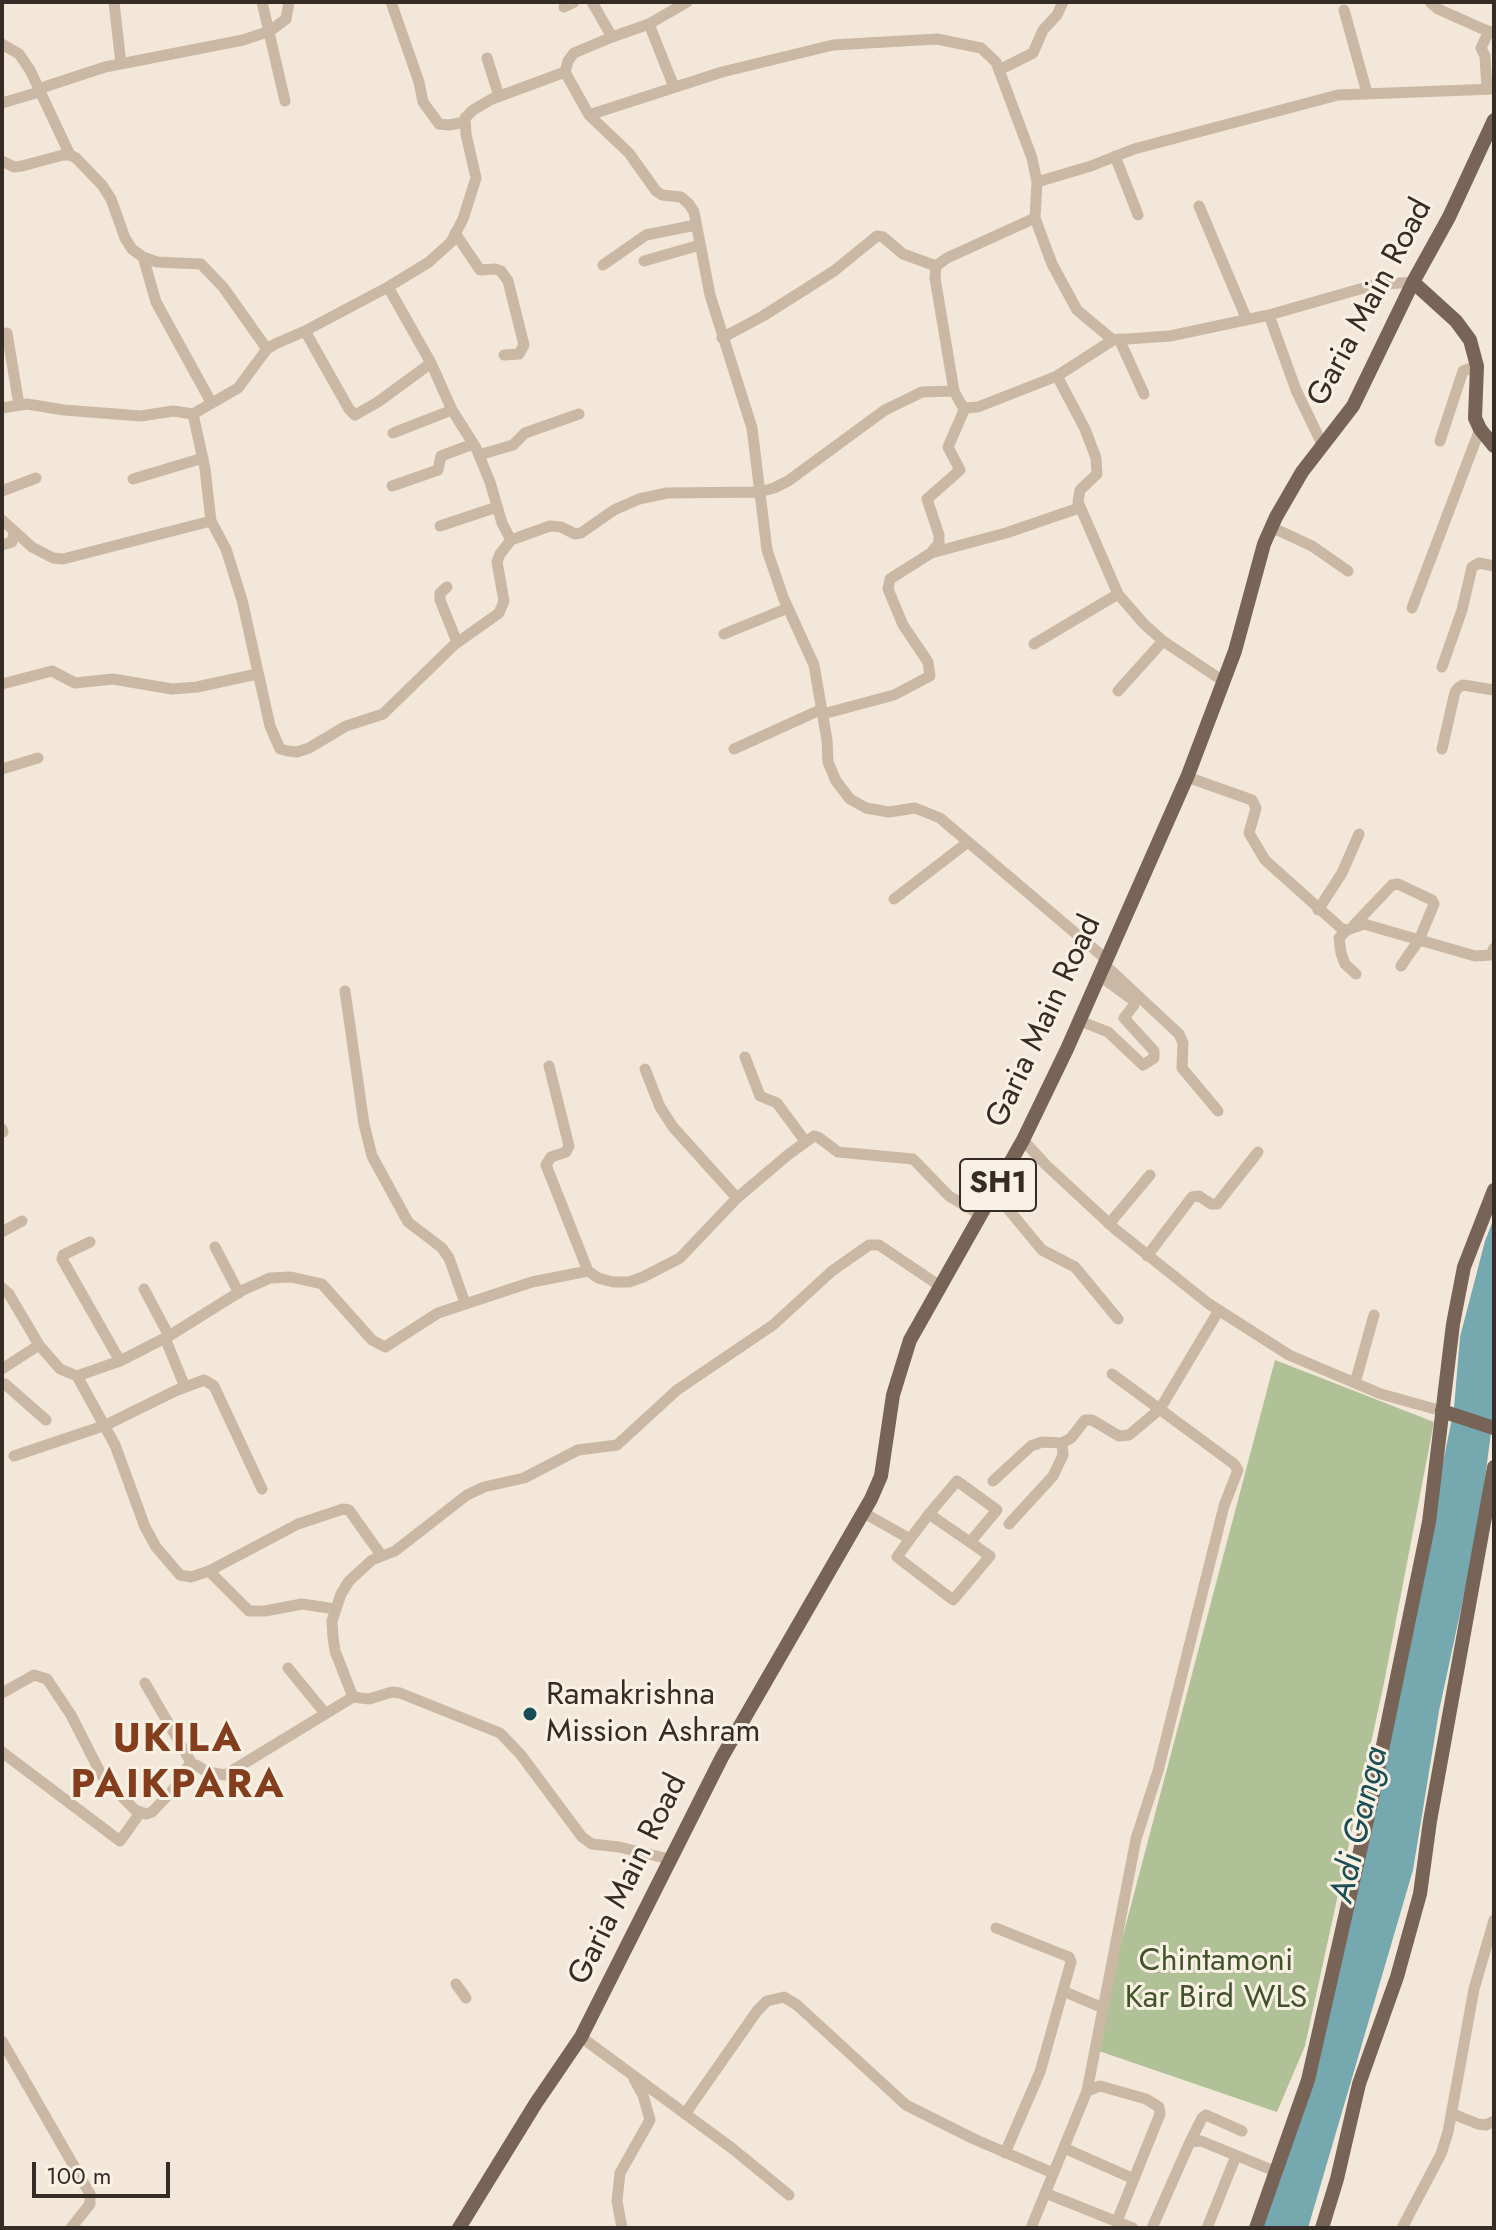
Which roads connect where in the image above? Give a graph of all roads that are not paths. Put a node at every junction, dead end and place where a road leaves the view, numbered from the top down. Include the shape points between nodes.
1 (114, 2) edge
2 (262, 2) edge
3 (289, 2) edge
4 (391, 2) edge
5 (592, 2) edge
6 (687, 2) edge
7 (1063, 2) edge
8 (1430, 2) edge
9 (1344, 10) dead end
10 (649, 24) junction
11 (270, 31) junction
12 (1491, 33) edge
13 (612, 37) junction
14 (2, 44) edge
15 (487, 58) dead end
16 (121, 64) junction
17 (1001, 69) junction
18 (565, 72) junction
19 (674, 87) junction
20 (1491, 89) edge
21 (38, 91) junction
22 (1367, 93) junction
23 (499, 96) junction
24 (285, 101) dead end
25 (2, 103) edge
26 (589, 115) junction
27 (1494, 120) edge
28 (465, 122) junction
29 (70, 155) junction
30 (1115, 156) junction
31 (2, 161) edge
32 (1037, 182) junction
33 (1199, 206) dead end
34 (1138, 215) dead end
35 (1035, 218) junction
36 (696, 225) junction
37 (455, 233) junction
38 (700, 245) junction
39 (143, 257) junction
40 (644, 261) dead end
41 (603, 265) dead end
42 (936, 266) junction
43 (1413, 282) junction
44 (388, 287) junction
45 (1269, 315) junction
46 (1247, 320) junction
47 (305, 331) junction
48 (7, 333) dead end
49 (722, 338) junction
50 (1116, 340) junction
51 (267, 349) junction
52 (504, 355) dead end
53 (431, 363) junction
54 (1477, 366) junction
55 (1057, 376) junction
56 (954, 391) junction
57 (1144, 394) dead end
58 (211, 402) junction
59 (19, 405) junction
60 (2, 408) edge
61 (965, 408) junction
62 (452, 410) junction
63 (193, 414) junction
64 (579, 414) dead end
65 (1480, 429) junction
66 (393, 433) dead end
67 (1440, 441) dead end
68 (1323, 446) junction
69 (1494, 446) edge
70 (476, 449) junction
71 (203, 458) junction
72 (36, 478) dead end
73 (133, 479) dead end
74 (392, 486) dead end
75 (2, 491) edge
76 (759, 492) junction
77 (497, 507) junction
78 (1079, 508) junction
79 (2, 520) edge
80 (211, 521) junction
81 (440, 526) dead end
82 (1271, 527) junction
83 (14, 533) junction
84 (511, 540) junction
85 (2, 545) edge
86 (931, 553) junction
87 (1494, 566) edge
88 (1348, 571) dead end
89 (447, 587) dead end
90 (1118, 594) junction
91 (788, 608) junction
92 (1412, 608) dead end
93 (724, 634) dead end
94 (1163, 641) junction
95 (457, 642) junction
96 (1034, 644) dead end
97 (1442, 667) dead end
98 (257, 674) junction
99 (1223, 681) junction
100 (2, 684) edge
101 (1494, 690) edge
102 (1118, 691) dead end
103 (822, 711) junction
104 (734, 749) dead end
105 (1442, 749) dead end
106 (38, 758) dead end
107 (2, 769) edge
108 (1187, 777) junction
109 (1359, 834) dead end
110 (968, 842) junction
111 (894, 899) dead end
112 (1318, 910) junction
113 (1349, 929) junction
114 (1419, 940) junction
115 (1494, 948) edge
116 (1401, 966) dead end
117 (1104, 967) junction
118 (1356, 974) dead end
119 (345, 991) dead end
120 (1080, 1021) junction
121 (745, 1057) dead end
122 (549, 1066) dead end
123 (645, 1069) dead end
124 (1218, 1111) dead end
125 (1023, 1140) junction
126 (805, 1141) junction
127 (1258, 1152) dead end
128 (1150, 1175) dead end
129 (1494, 1190) edge
130 (994, 1192) junction
131 (737, 1198) junction
132 (981, 1215) junction
133 (22, 1221) dead end
134 (1109, 1224) junction
135 (2, 1232) edge
136 (90, 1242) dead end
137 (215, 1247) dead end
138 (1147, 1256) junction
139 (588, 1271) junction
140 (940, 1286) junction
141 (2, 1288) edge
142 (144, 1289) dead end
143 (239, 1293) junction
144 (465, 1303) junction
145 (1219, 1310) junction
146 (1374, 1315) dead end
147 (1118, 1319) dead end
148 (167, 1337) junction
149 (39, 1345) junction
150 (120, 1361) junction
151 (1112, 1374) dead end
152 (77, 1376) junction
153 (3, 1378) edge
154 (1355, 1383) junction
155 (185, 1387) junction
156 (1160, 1409) junction
157 (1442, 1411) junction
158 (46, 1420) dead end
159 (106, 1425) junction
160 (1488, 1426) edge
161 (1062, 1443) junction
162 (14, 1456) dead end
163 (1494, 1467) edge
164 (993, 1481) dead end
165 (262, 1489) dead end
166 (864, 1513) junction
167 (929, 1514) junction
168 (1009, 1524) dead end
169 (910, 1539) junction
170 (971, 1541) junction
171 (381, 1555) junction
172 (209, 1571) junction
173 (335, 1609) junction
174 (288, 1668) dead end
175 (145, 1683) dead end
176 (2, 1693) edge
177 (353, 1697) junction
178 (324, 1712) junction
179 (2, 1752) edge
180 (192, 1764) junction
181 (140, 1813) junction
182 (669, 1859) junction
183 (1494, 1920) edge
184 (996, 1928) dead end
185 (456, 1984) dead end
186 (1063, 1991) junction
187 (466, 1998) dead end
188 (1103, 2008) junction
189 (581, 2037) junction
190 (2, 2041) edge
191 (629, 2072) junction
192 (1087, 2091) junction
193 (685, 2114) junction
194 (1453, 2114) junction
195 (1494, 2121) edge
196 (1242, 2131) dead end
197 (1190, 2142) junction
198 (1064, 2148) junction
199 (1005, 2153) junction
200 (1236, 2156) junction
201 (1277, 2172) junction
202 (1053, 2173) junction
203 (1134, 2179) junction
204 (1045, 2193) junction
205 (789, 2195) dead end
206 (1117, 2221) junction
207 (71, 2228) edge
208 (459, 2228) edge
209 (622, 2228) edge
210 (1031, 2228) edge
211 (1133, 2228) edge
212 (1152, 2228) edge
213 (1207, 2228) edge
214 (1256, 2228) edge
215 (1322, 2228) edge
216 (1402, 2228) edge

1 - 16 street
2 - 11 street
3 - 11 street via 286,19
4 - 28 street via 423,102 439,124
5 - 13 street
6 - 10 street
7 - 17 street via 1033,53
8 - 12 street
9 - 22 street
10 - 13 street
10 - 19 street
11 - 16 street
11 - 24 street
12 - 20 street via 1481,48
13 - 18 street via 574,53
14 - 21 street via 19,54
15 - 23 street
16 - 21 street
17 - 19 street via 981,48 957,42 853,42
17 - 32 street
18 - 23 street
18 - 26 street
19 - 26 street
20 - 22 street
21 - 25 street
21 - 29 street
22 - 30 street via 1317,99
23 - 28 street via 473,110
26 - 36 street via 629,153 656,191 689,204
27 - 43 main road, Garia Main Road / SH1
28 - 37 street via 476,178
29 - 31 street via 14,167
29 - 39 street via 102,185 128,244
30 - 32 street
30 - 34 street
32 - 35 street
33 - 46 street
35 - 42 street
35 - 50 street via 1068,298
36 - 38 street
36 - 41 street via 646,235
37 - 44 street via 429,262
37 - 52 street via 480,270 495,269 508,281 524,345 519,354
38 - 40 street
38 - 49 street
39 - 51 street via 201,264
39 - 58 street via 156,302
42 - 49 street via 903,254 877,236 834,271
42 - 56 street
43 - 45 street via 1374,285
43 - 54 main road via 1456,321 1470,340
43 - 68 main road, Garia Main Road / SH1 via 1353,406
44 - 47 street
44 - 53 street
45 - 46 street
45 - 68 street
46 - 50 street via 1170,336
47 - 51 street
47 - 53 street via 355,415
48 - 59 street
49 - 76 street via 752,428
50 - 55 street
50 - 57 street
51 - 58 street via 244,383
53 - 62 street
54 - 65 main road via 1474,411
54 - 67 street via 1463,371
55 - 61 street
55 - 78 street via 1085,429 1098,468 1080,490
56 - 61 street
56 - 76 street via 922,392 885,410 788,481
58 - 63 street
59 - 60 street
59 - 63 street via 141,416
61 - 86 street via 948,447 960,470 927,499 939,535
62 - 66 street
62 - 70 street
63 - 71 street
64 - 70 street via 525,433 513,445
65 - 69 main road
65 - 92 street
68 - 82 main road, Garia Main Road / SH1 via 1288,492
70 - 74 street via 441,456 438,470
70 - 77 street
71 - 73 street
71 - 80 street
72 - 75 street
76 - 84 street via 667,493 614,510 581,533 550,526
76 - 91 street via 767,550
77 - 81 street
77 - 84 street
78 - 86 street
78 - 90 street
79 - 83 street
80 - 83 street via 63,559 41,552
80 - 98 street via 239,587
82 - 88 street
82 - 99 main road, Garia Main Road / SH1
83 - 85 street via 12,542
84 - 95 street via 497,562 502,608
86 - 103 street via 888,584 930,676 894,695
87 - 97 street via 1472,567
89 - 95 street via 440,600
90 - 94 street
90 - 96 street
91 - 93 street
91 - 103 street via 814,665
94 - 99 street
94 - 102 street
95 - 98 street via 383,714 297,752 276,743
98 - 100 street via 172,689 113,679 75,683 52,671
99 - 108 main road, Garia Main Road / SH1
101 - 105 street via 1458,688
103 - 104 street
103 - 110 street via 828,762 850,799 889,812 926,810
106 - 107 street
108 - 112 street via 1252,800 1256,808 1251,839 1279,875
108 - 117 main road, Garia Main Road / SH1
109 - 112 street
110 - 111 street
110 - 117 street
112 - 113 street
113 - 114 street via 1364,924
113 - 114 street via 1398,884 1434,904
113 - 118 street via 1339,938 1341,953
114 - 115 street via 1475,956 1491,955
114 - 116 street
117 - 120 main road, Garia Main Road / SH1
117 - 120 street via 1133,1000 1124,1018 1154,1051 1154,1058 1143,1065 1108,1032
117 - 124 street via 1179,1034 1184,1072
119 - 144 street via 372,1156 408,1222 449,1258
120 - 125 main road, Garia Main Road / SH1
121 - 126 street via 760,1096 777,1103
122 - 139 street via 569,1146 546,1165
123 - 131 street via 673,1127
125 - 130 main road, Garia Main Road / SH1
125 - 134 street
126 - 131 street
126 - 132 street via 818,1137 838,1152 913,1159 949,1196
127 - 138 street via 1217,1204 1192,1197
128 - 134 street
129 - 157 main road via 1464,1267
130 - 132 main road, Garia Main Road / SH1
130 - 147 street via 1042,1250 1075,1267
131 - 139 street via 687,1253 664,1269 629,1282 598,1278
132 - 140 main road, Garia Main Road / SH1
133 - 135 street
134 - 138 street
136 - 150 street via 62,1259
137 - 143 street
138 - 145 street
139 - 144 street
140 - 166 main road, Garia Main Road / SH1 via 910,1340 893,1395 881,1476
140 - 171 street via 879,1245 869,1245 773,1325 685,1384 617,1445 578,1450 524,1478 484,1487 395,1551
141 - 149 street
142 - 148 street
143 - 144 street via 280,1277 322,1284 372,1340 385,1347 438,1313
143 - 148 street
145 - 154 street via 1289,1355
145 - 156 street
146 - 154 street
148 - 150 street
148 - 155 street
149 - 152 street via 60,1369
149 - 153 street
150 - 152 street
151 - 156 street
152 - 159 street
153 - 158 street
154 - 157 street
155 - 159 street
155 - 165 street via 204,1380 214,1386
156 - 161 street via 1129,1435 1119,1436 1085,1420
156 - 188 street via 1238,1470 1136,1839
157 - 160 main road
157 - 201 main road via 1429,1522 1373,1794 1308,2080
159 - 162 street
159 - 172 street via 156,1547 180,1575
161 - 164 street via 1031,1446
161 - 168 street via 1063,1455 1053,1476
163 - 215 main road via 1420,1894 1359,2084
166 - 169 street
166 - 182 main road, Garia Main Road / SH1
167 - 169 street
167 - 170 street
167 - 170 street via 959,1481 997,1510
169 - 170 street via 897,1557 953,1600 990,1557
171 - 172 street via 343,1509 298,1524
171 - 173 street via 349,1581
172 - 173 street via 249,1611 302,1604
173 - 177 street via 335,1651
174 - 178 street
175 - 180 street
176 - 181 street via 34,1675 47,1679 96,1768
177 - 178 street
177 - 182 street via 400,1693 500,1733 582,1837 592,1844
178 - 180 street via 225,1775
179 - 181 street via 120,1841
180 - 181 street via 159,1808
182 - 189 main road, Garia Main Road / SH1
183 - 194 street via 1474,1989
184 - 186 street via 1069,1957
185 - 187 street
186 - 188 street
186 - 199 street via 1040,2072
188 - 192 street
189 - 191 street
189 - 208 main road, Garia Main Road / SH1
190 - 207 street via 90,2194 90,2204
191 - 193 street
191 - 209 street via 650,2120 620,2173 617,2201
192 - 198 street
192 - 203 street via 1100,2086 1159,2107
193 - 199 street via 757,2011 767,2001 784,1997 906,2105
193 - 205 street
194 - 195 street via 1478,2124
194 - 216 street via 1441,2154
196 - 197 street via 1206,2115
197 - 200 street via 1201,2141
197 - 212 street
198 - 202 street
198 - 203 street
199 - 202 street
200 - 201 street
200 - 213 street
201 - 214 main road
202 - 204 street
203 - 206 street
204 - 206 street
204 - 210 street
206 - 211 street

